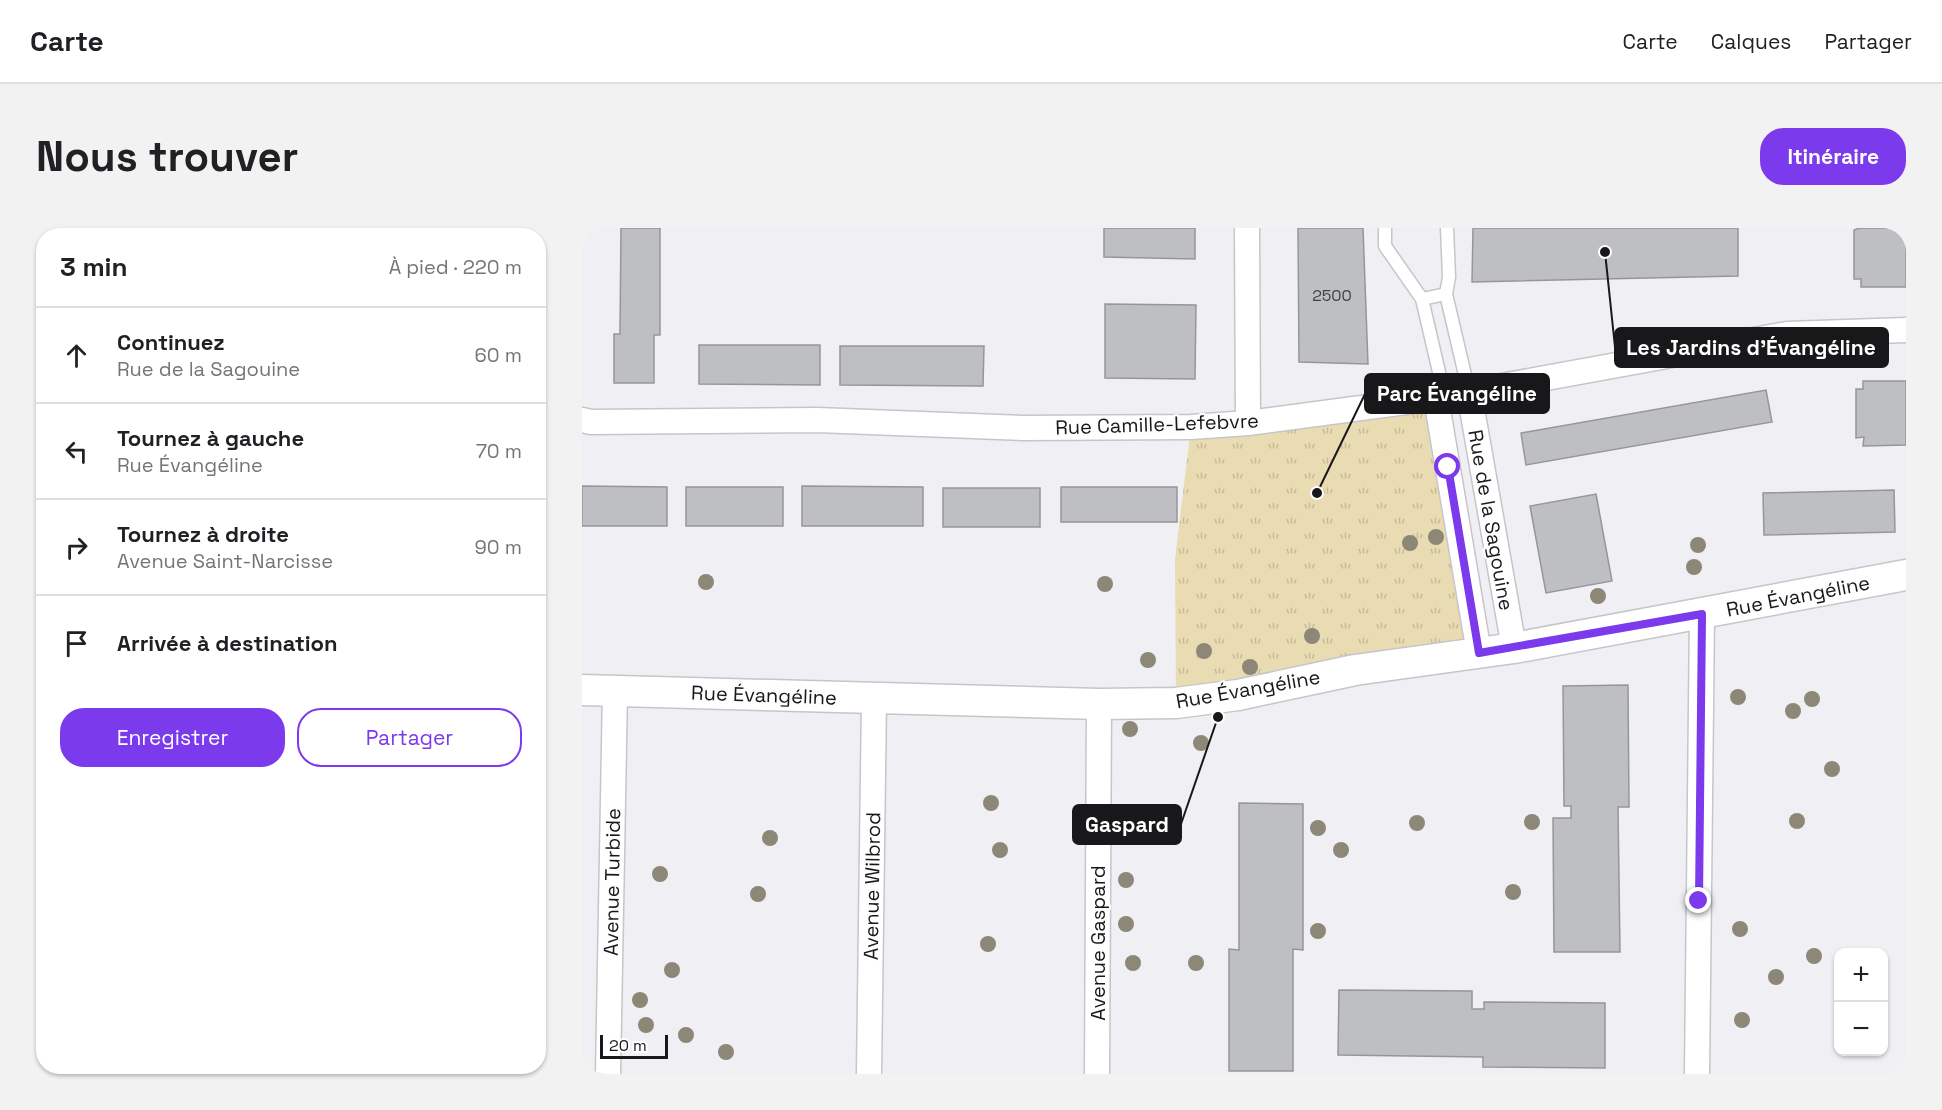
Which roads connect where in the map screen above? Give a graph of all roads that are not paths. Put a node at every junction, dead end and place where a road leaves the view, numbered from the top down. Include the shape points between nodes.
1 (1247, 228) edge
2 (1385, 228) edge
3 (1447, 228) edge
4 (1446, 294) junction
5 (1422, 299) junction
6 (1906, 330) edge
7 (1469, 392) junction
8 (1436, 398) junction
9 (582, 420) edge
10 (1248, 423) junction
11 (1906, 575) edge
12 (1702, 614) junction
13 (1514, 648) junction
14 (1479, 653) junction
15 (582, 690) edge
16 (615, 690) junction
17 (874, 698) junction
18 (1099, 704) junction
19 (608, 1074) edge
20 (869, 1074) edge
21 (1097, 1074) edge
22 (1697, 1074) edge

1 - 10 street
2 - 5 lane via 1385,246
3 - 4 lane
4 - 5 lane
4 - 7 lane
5 - 8 lane via 1440,372
6 - 7 street, Rue Camille-Lefebvre via 1787,334
7 - 8 street, Rue Camille-Lefebvre
7 - 13 street, Rue de la Sagouine
8 - 10 street, Rue Camille-Lefebvre
8 - 14 street, Rue de la Sagouine
9 - 10 street, Rue Camille-Lefebvre via 817,420 1023,428
11 - 12 street, Rue Évangéline
12 - 13 street, Rue Évangéline
12 - 22 street
13 - 14 street, Rue Évangéline
14 - 18 street, Rue Évangéline via 1355,670 1238,695 1176,703
15 - 16 street, Rue Évangéline
16 - 17 street, Rue Évangéline
16 - 19 street, Avenue Turbide
17 - 18 street, Rue Évangéline
17 - 20 street, Avenue Wilbrod
18 - 21 street, Avenue Gaspard

